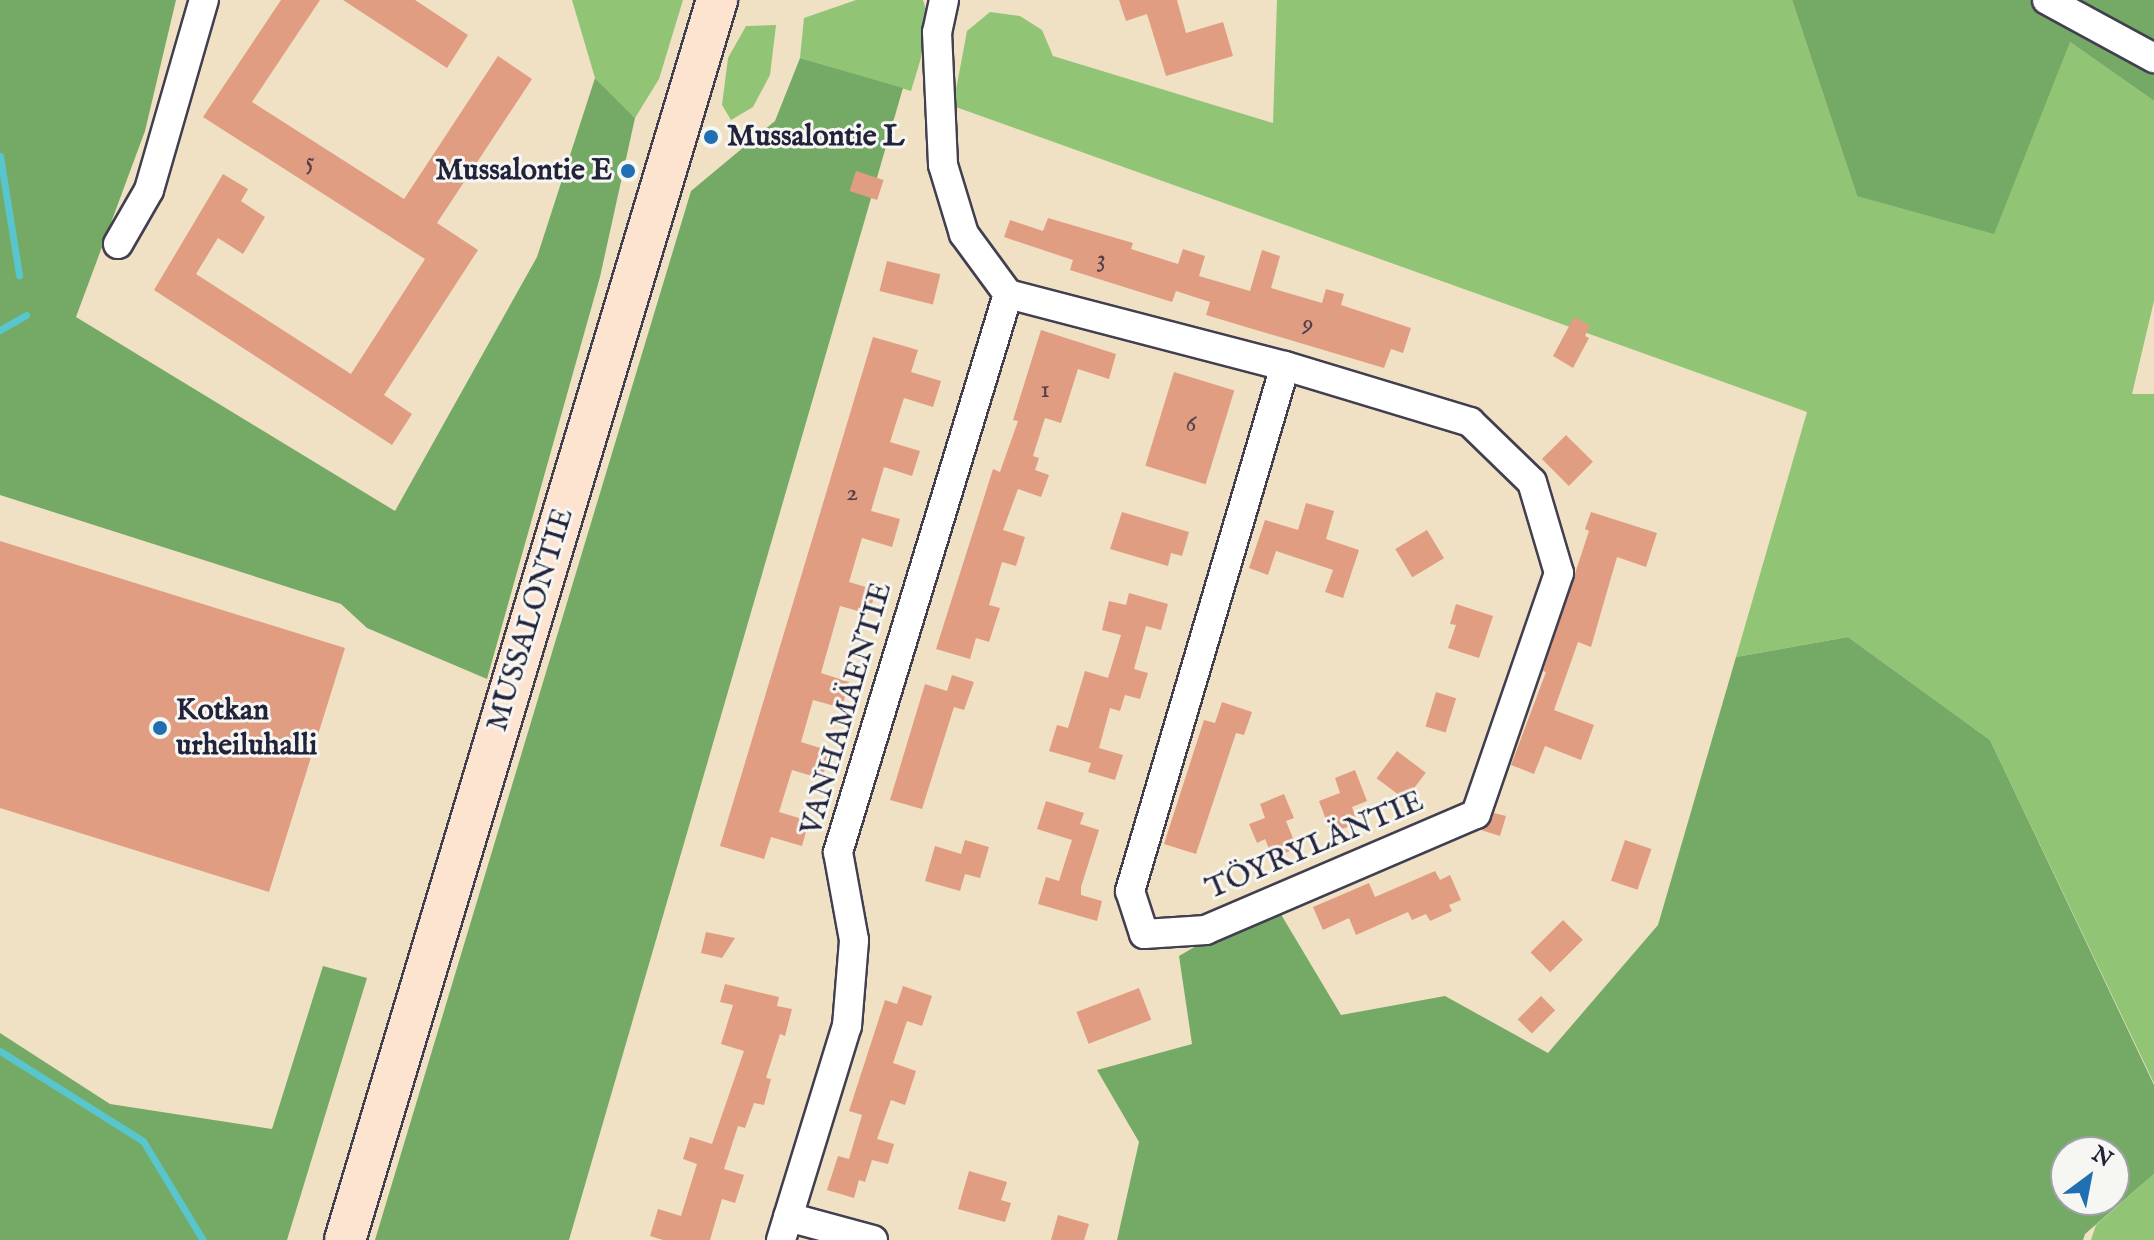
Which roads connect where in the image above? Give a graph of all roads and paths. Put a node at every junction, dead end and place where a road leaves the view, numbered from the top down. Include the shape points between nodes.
1 (204, 0) edge
2 (717, 0) edge
3 (944, 0) edge
4 (2047, 0) edge
5 (2154, 58) edge
6 (118, 244) dead end
7 (1008, 294) junction
8 (1285, 366) junction
9 (784, 1228) edge
10 (345, 1240) edge
11 (873, 1240) edge

1 - 6 street via 149,190
2 - 10 main road, MUSSALONTIE
3 - 7 street via 937,32 943,165 964,234
4 - 5 street
7 - 8 street, TÖYRYLÄNTIE
7 - 9 street, VANHAMÄENTIE via 838,852 854,940 847,1026
8 - 8 street, TÖYRYLÄNTIE via 1470,422 1532,482 1559,573 1476,814 1206,930 1144,934 1130,891
9 - 11 street

